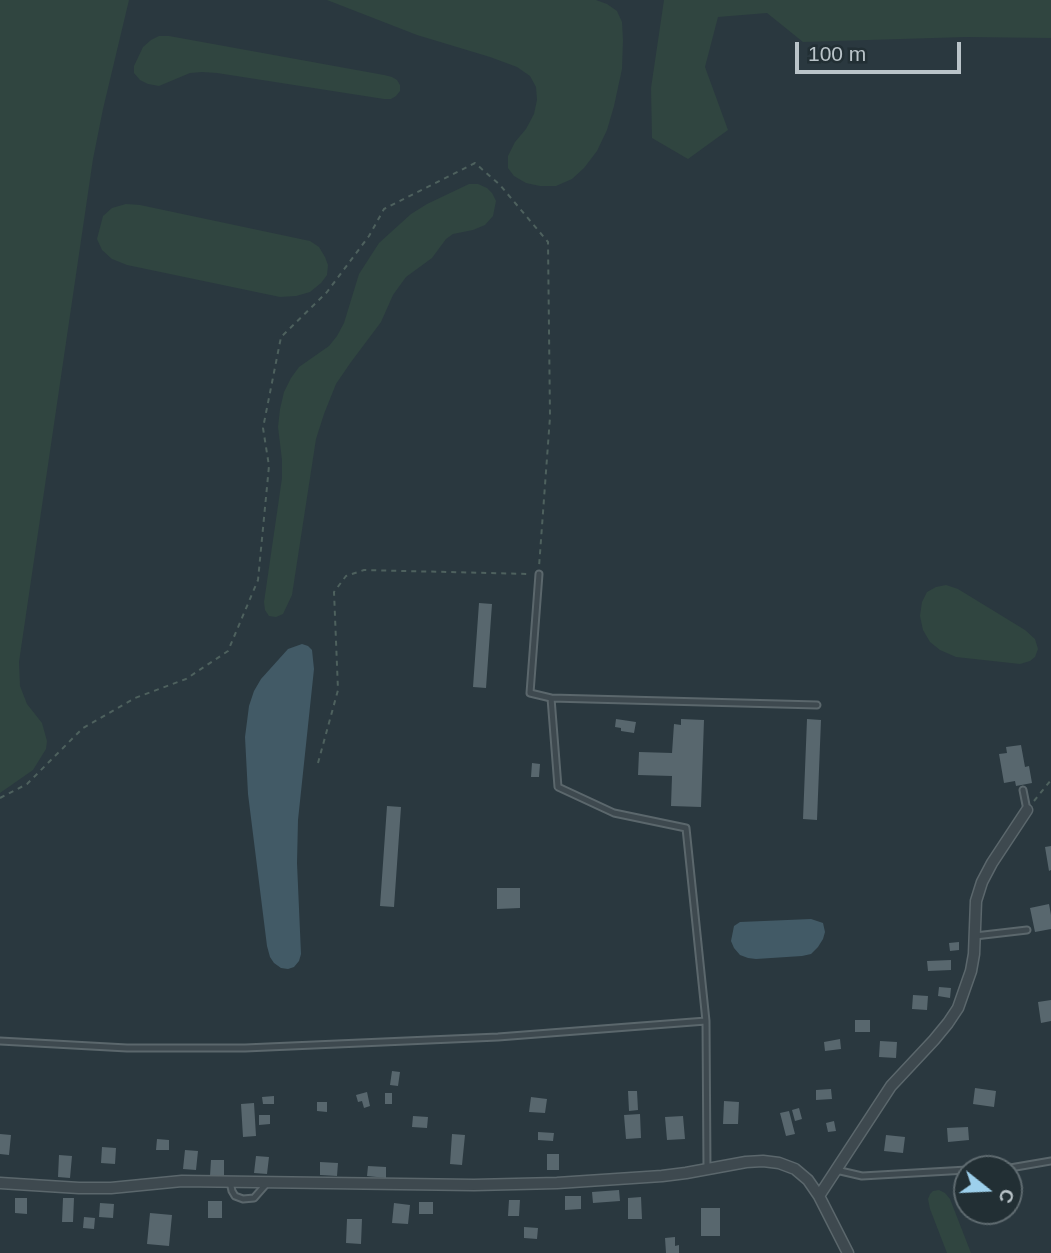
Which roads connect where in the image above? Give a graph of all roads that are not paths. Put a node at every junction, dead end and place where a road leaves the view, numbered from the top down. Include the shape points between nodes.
1 (538, 574) road end
2 (551, 698) junction
3 (817, 705) dead end
4 (1023, 790) dead end
5 (1027, 810) joint
6 (1027, 930) dead end
7 (975, 936) junction
8 (706, 1021) junction
9 (0, 1041) edge
10 (1051, 1161) edge
11 (1023, 1165) edge
12 (707, 1169) junction
13 (836, 1170) junction
14 (953, 1171) edge
15 (230, 1182) junction
16 (268, 1182) junction
17 (0, 1183) edge
18 (819, 1196) junction
19 (848, 1253) edge

1 - 2 lane via 530,693
2 - 3 lane
2 - 8 lane via 558,788 614,813 686,828
4 - 5 lane
5 - 7 street via 982,882 976,901
6 - 7 lane
7 - 13 street via 971,971 958,1008 891,1086
8 - 9 lane via 245,1048
8 - 12 lane
10 - 11 lane
12 - 16 street via 557,1183
12 - 18 street via 746,1162 779,1163 795,1169
13 - 14 lane via 862,1176
13 - 18 street
15 - 16 street
15 - 16 lane via 234,1196 243,1199 254,1198
15 - 17 street via 111,1188
18 - 19 street

